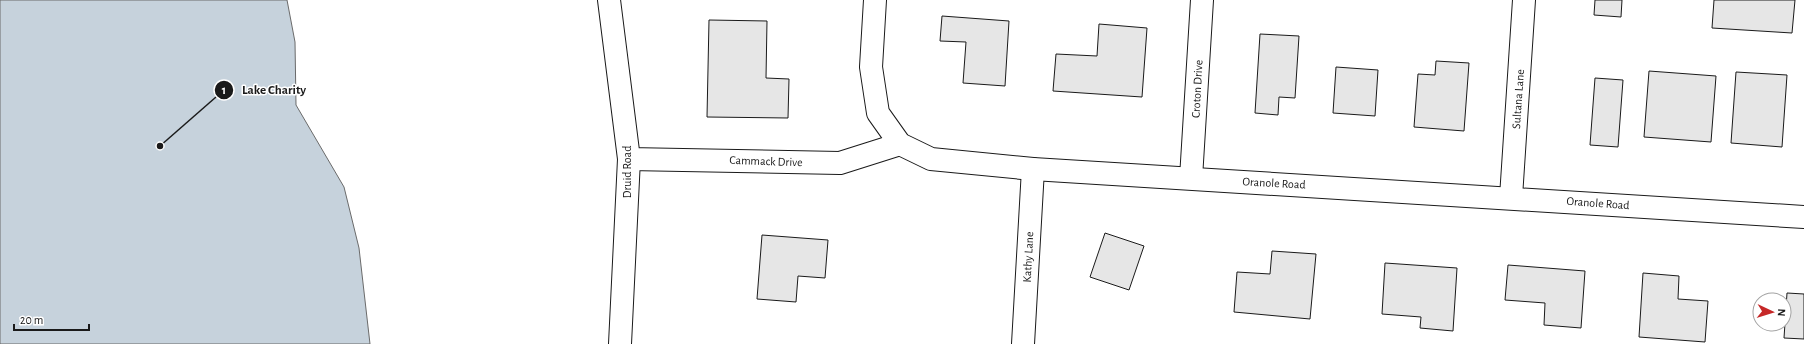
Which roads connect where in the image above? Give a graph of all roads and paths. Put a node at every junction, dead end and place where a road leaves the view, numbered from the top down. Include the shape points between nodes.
1 (609, 0) edge
2 (875, 0) edge
3 (1202, 0) edge
4 (1524, 0) edge
5 (900, 144) junction
6 (629, 158) junction
7 (1032, 169) junction
8 (1191, 178) junction
9 (1512, 197) junction
10 (1804, 217) edge
11 (620, 344) edge
12 (1023, 344) edge

1 - 6 street, Druid Road
2 - 5 street, Oranole Road via 871,67 878,113
3 - 8 street, Croton Drive
4 - 9 street, Sultana Lane
5 - 6 street, Cammack Drive via 840,163
5 - 7 street, Oranole Road via 931,159
6 - 11 street, Druid Road
7 - 8 street, Oranole Road
7 - 12 street, Kathy Lane
8 - 9 street, Oranole Road
9 - 10 street, Oranole Road

